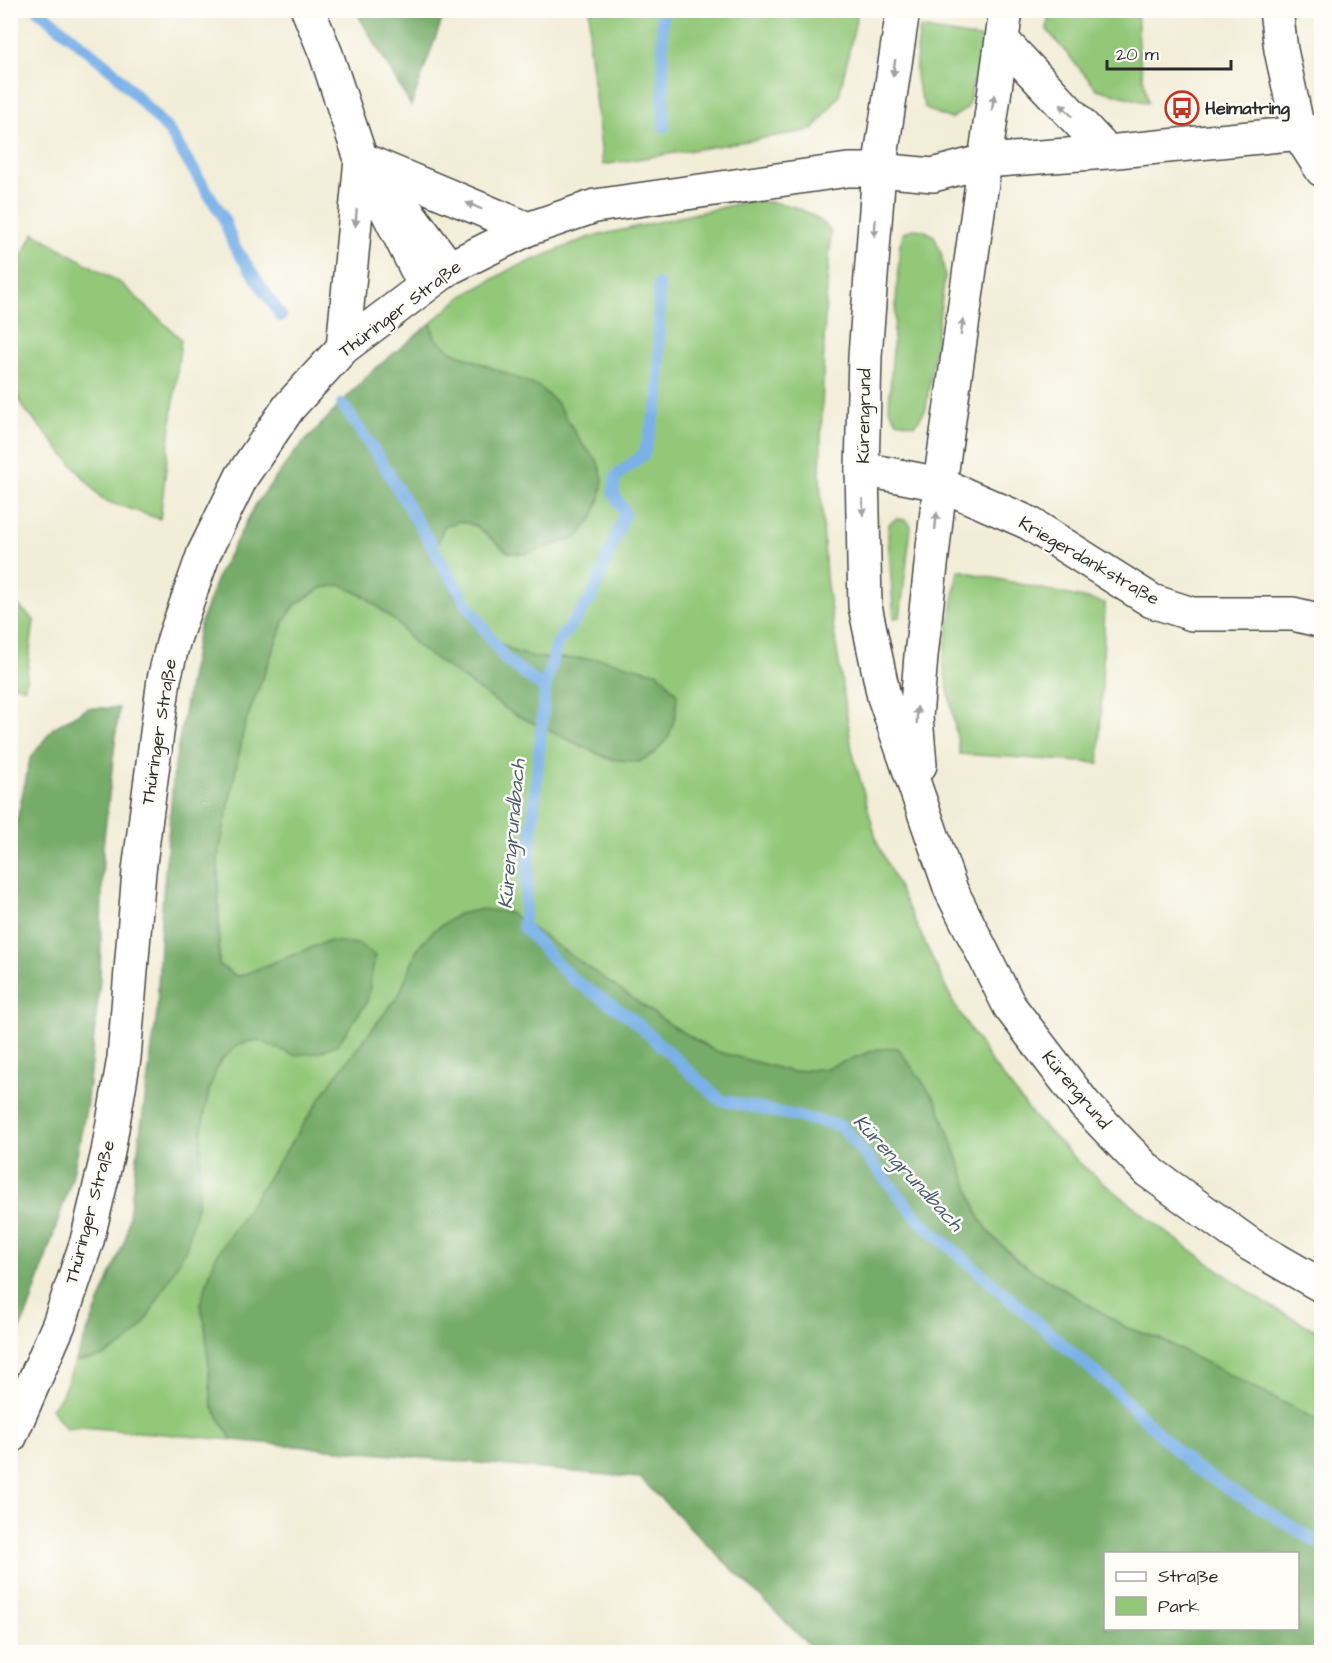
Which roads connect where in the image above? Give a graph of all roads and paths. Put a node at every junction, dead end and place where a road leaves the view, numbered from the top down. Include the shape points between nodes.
1 (308, 10) edge
2 (903, 10) edge
3 (1276, 10) edge
4 (1005, 26) edge
5 (1310, 132) edge
6 (1107, 152) junction
7 (362, 159) junction
8 (985, 161) junction
9 (879, 170) junction
10 (1322, 171) edge
11 (528, 229) junction
12 (437, 277) junction
13 (343, 348) junction
14 (862, 469) junction
15 (940, 484) junction
16 (1322, 621) edge
17 (925, 815) junction
18 (1322, 1286) edge
19 (10, 1437) edge

1 - 7 street
2 -> 9 street, Kürengrund
3 - 5 street via 1281,50
6 -> 4 street
8 -> 4 street, Kürengrund
5 - 6 street
5 - 10 street
6 - 8 street
11 -> 7 street
7 - 12 street
7 -> 13 street
8 - 9 street, Thüringer Straße via 932,153
15 -> 8 street, Kürengrund
9 - 11 street, Thüringer Straße via 848,170 596,206
9 -> 14 street, Kürengrund via 865,356
11 - 12 street, Thüringer Straße
12 - 13 street, Thüringer Straße
13 - 19 street, Thüringer Straße via 289,407 242,476 204,553 174,639 164,679 139,871 124,1058 108,1152 87,1241 58,1324
14 - 15 street, Kriegerdankstraße
14 -> 17 street, Kürengrund via 864,606 884,697
15 - 16 street, Kriegerdankstraße via 1029,523 1152,601 1192,614 1293,614
17 -> 15 street, Kürengrund via 916,717
17 - 18 street, Kürengrund via 951,890 1010,1007 1085,1105 1148,1171 1251,1245

